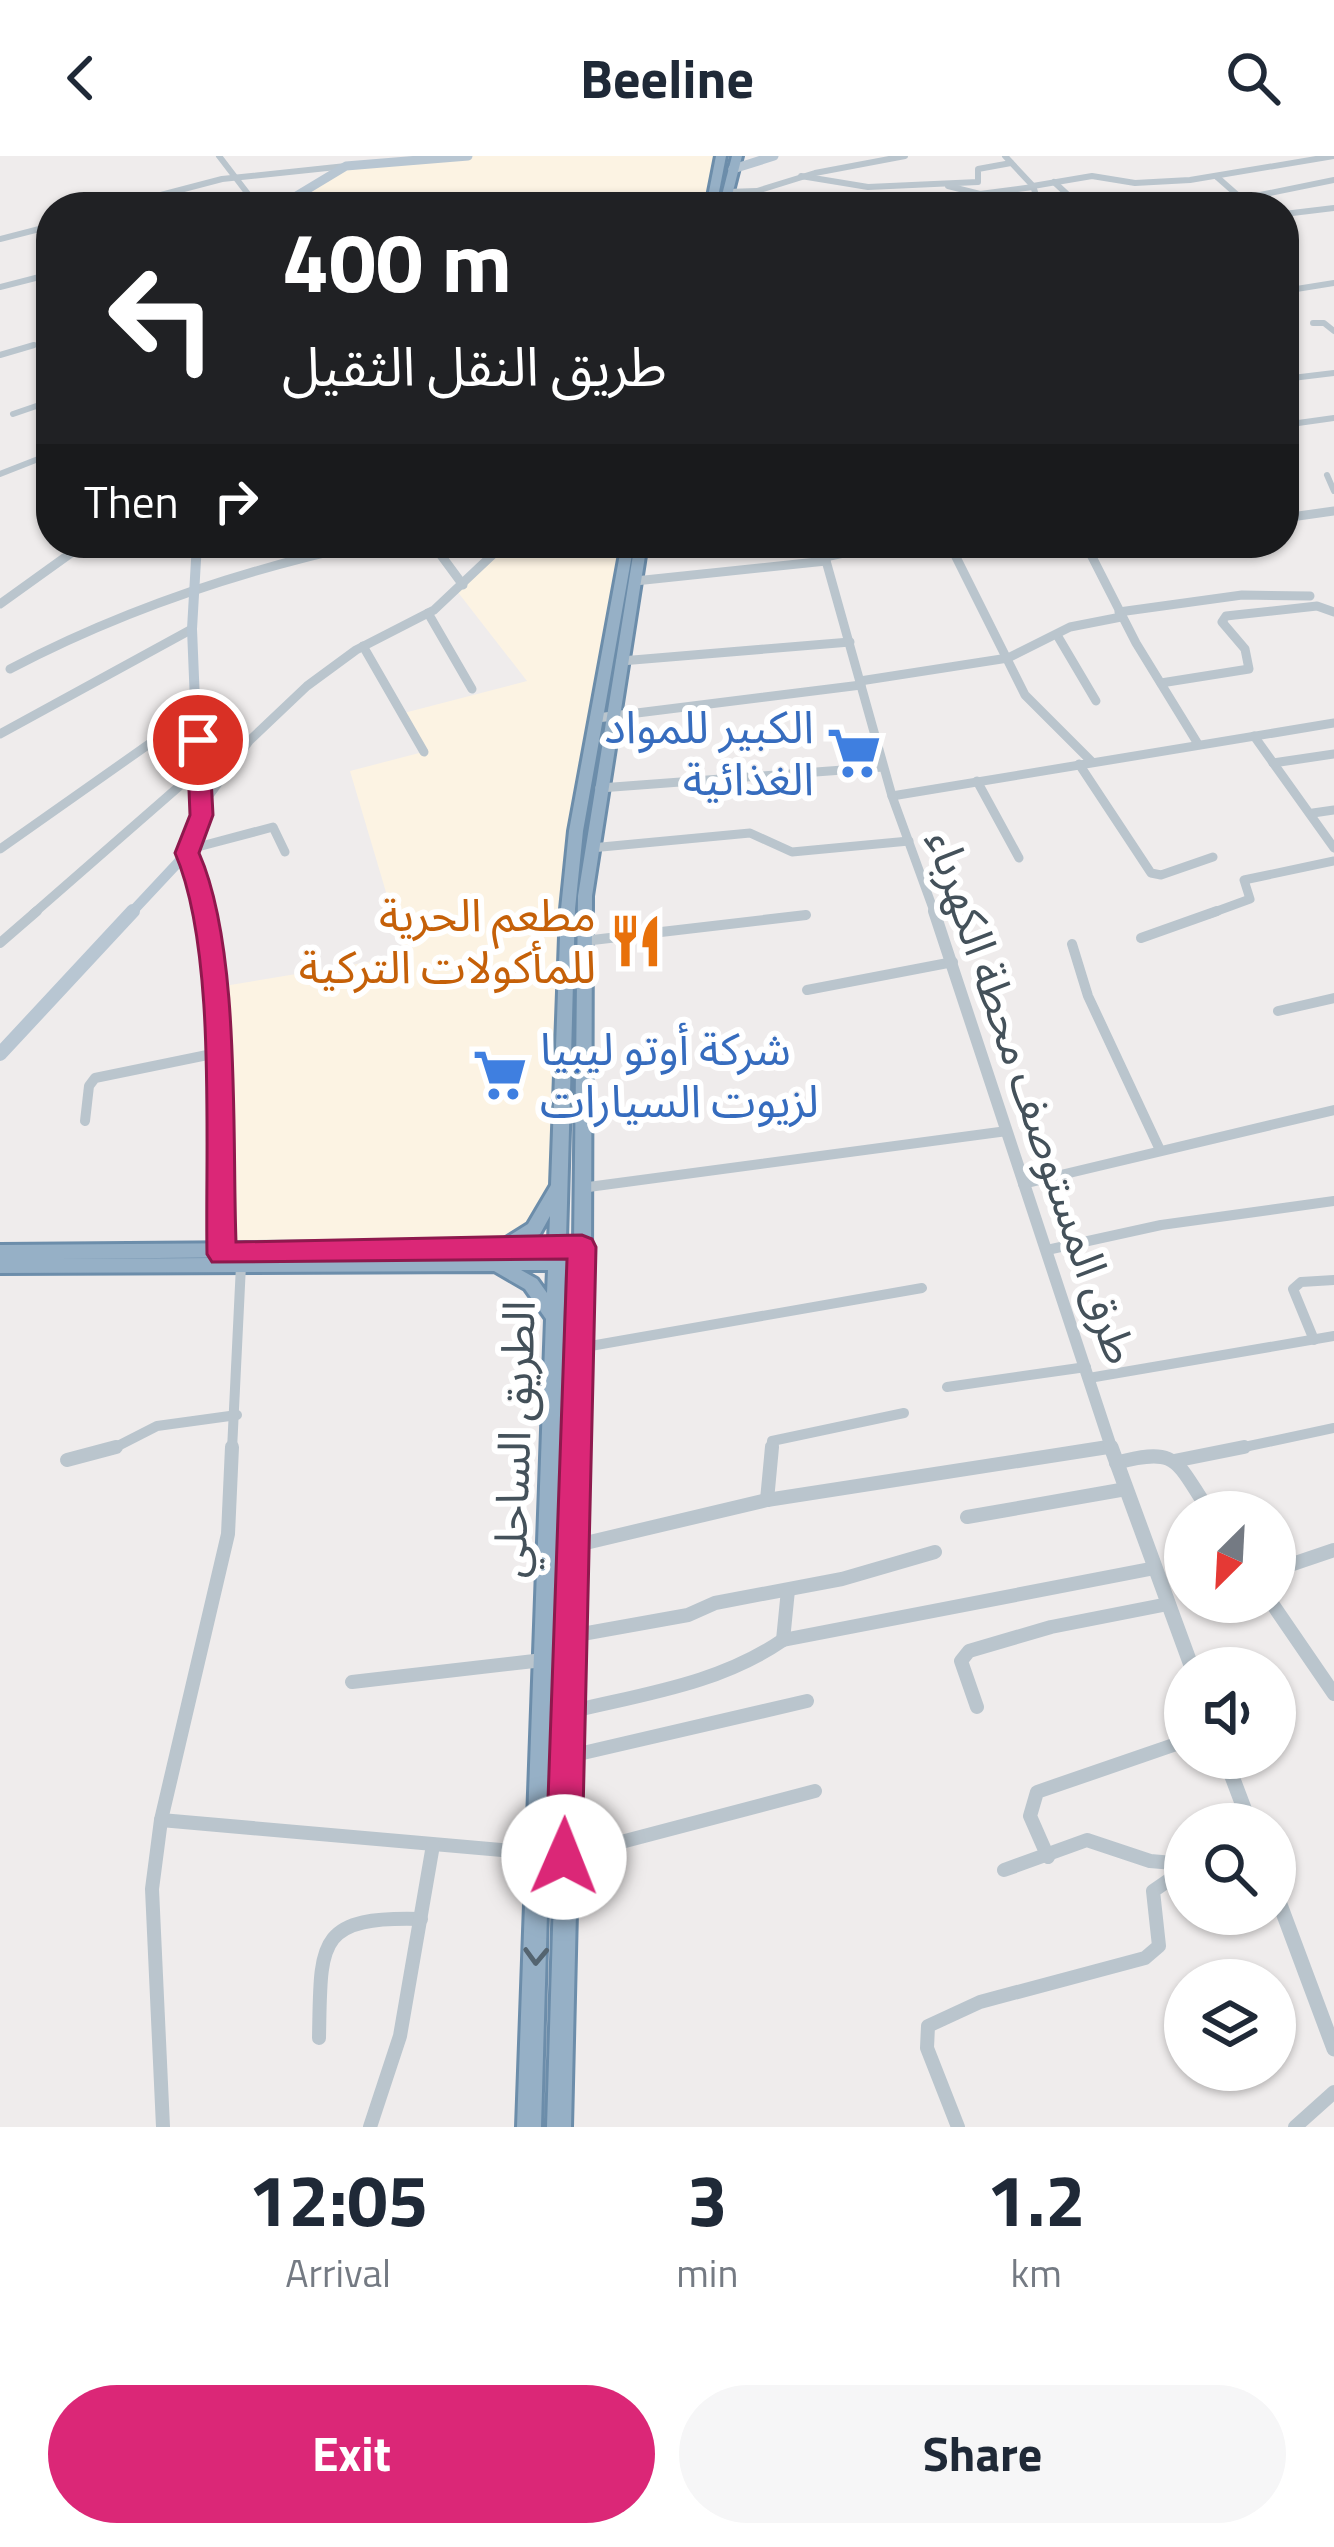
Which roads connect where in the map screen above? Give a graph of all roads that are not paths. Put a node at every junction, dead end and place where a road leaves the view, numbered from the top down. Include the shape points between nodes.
1 (219, 156) edge
2 (469, 156) edge
3 (721, 156) edge
4 (737, 156) edge
5 (774, 156) edge
6 (905, 156) edge
7 (1235, 156) edge
8 (409, 158) edge
9 (1329, 158) edge
10 (1008, 159) edge
11 (356, 160) edge
12 (346, 166) junction
13 (1334, 166) edge
14 (734, 170) junction
15 (1244, 173) junction
16 (801, 176) junction
17 (235, 177) junction
18 (1217, 178) junction
19 (1334, 180) edge
20 (968, 182) junction
21 (1054, 182) junction
22 (940, 184) junction
23 (1033, 186) junction
24 (175, 192) edge
25 (246, 192) edge
26 (303, 192) edge
27 (714, 192) edge
28 (728, 192) joint
29 (970, 192) edge
30 (973, 192) edge
31 (982, 192) edge
32 (1035, 192) edge
33 (1065, 192) edge
34 (1232, 192) edge
35 (1275, 192) edge
36 (1332, 210) edge
37 (1299, 213) edge
38 (36, 230) edge
39 (0, 239) edge
40 (36, 278) edge
41 (1334, 283) edge
42 (0, 287) edge
43 (1299, 289) edge
44 (1313, 322) dead end
45 (1334, 331) edge
46 (34, 345) dead end
47 (0, 355) edge
48 (1334, 373) edge
49 (1299, 377) edge
50 (36, 406) edge
51 (13, 414) dead end
52 (1334, 418) edge
53 (1299, 423) edge
54 (36, 460) edge
55 (0, 474) edge
56 (1327, 475) dead end
57 (1334, 490) edge
58 (1334, 511) edge
59 (1299, 516) edge
60 (64, 558) edge
61 (196, 558) edge
62 (312, 558) edge
63 (443, 558) edge
64 (490, 558) edge
65 (626, 558) edge
66 (639, 558) edge
67 (796, 558) edge
68 (825, 558) edge
69 (957, 558) edge
70 (1092, 558) edge
71 (635, 581) junction
72 (463, 585) junction
73 (193, 588) junction
74 (1310, 596) dead end
75 (0, 604) edge
76 (1334, 612) edge
77 (428, 613) junction
78 (1120, 614) junction
79 (192, 629) junction
80 (1058, 635) junction
81 (850, 642) junction
82 (363, 646) junction
83 (1008, 658) junction
84 (622, 661) junction
85 (10, 669) dead end
86 (1162, 682) junction
87 (861, 683) junction
88 (472, 688) dead end
89 (1096, 701) dead end
90 (196, 711) junction
91 (604, 716) junction
92 (1334, 723) edge
93 (0, 734) edge
94 (1254, 736) junction
95 (1198, 744) junction
96 (424, 752) dead end
97 (1334, 754) edge
98 (1092, 762) junction
99 (1273, 763) junction
100 (1079, 764) junction
101 (884, 767) junction
102 (199, 769) junction
103 (977, 782) junction
104 (600, 788) junction
105 (892, 796) junction
106 (202, 805) junction
107 (1334, 809) edge
108 (1313, 813) junction
109 (909, 841) junction
110 (591, 848) junction
111 (1334, 848) edge
112 (0, 849) edge
113 (188, 851) junction
114 (285, 852) dead end
115 (1213, 857) dead end
116 (1019, 858) dead end
117 (1334, 861) edge
118 (806, 915) dead end
119 (1141, 938) dead end
120 (584, 941) junction
121 (0, 943) edge
122 (1072, 944) dead end
123 (953, 962) junction
124 (807, 990) dead end
125 (1334, 998) edge
126 (1278, 1011) dead end
127 (217, 1053) junction
128 (0, 1054) edge
129 (1334, 1110) edge
130 (86, 1121) dead end
131 (1007, 1131) junction
132 (1160, 1150) junction
133 (558, 1184) junction
134 (1024, 1184) junction
135 (581, 1188) junction
136 (1334, 1201) edge
137 (1047, 1250) junction
138 (0, 1252) edge
139 (222, 1254) junction
140 (582, 1255) junction
141 (558, 1256) junction
142 (486, 1257) junction
143 (241, 1265) junction
144 (0, 1267) edge
145 (1334, 1280) edge
146 (922, 1288) dead end
147 (556, 1320) junction
148 (1334, 1336) edge
149 (1314, 1340) junction
150 (579, 1348) junction
151 (1088, 1372) junction
152 (947, 1387) dead end
153 (904, 1412) dead end
154 (237, 1414) junction
155 (1334, 1428) edge
156 (1111, 1447) junction
157 (68, 1460) dead end
158 (1174, 1461) junction
159 (1116, 1463) junction
160 (1126, 1490) junction
161 (1195, 1491) edge
162 (767, 1500) junction
163 (967, 1517) dead end
164 (573, 1546) junction
165 (1334, 1550) edge
166 (935, 1552) dead end
167 (1296, 1563) edge
168 (1155, 1568) junction
169 (788, 1590) junction
170 (1164, 1593) edge
171 (1164, 1605) edge
172 (1286, 1623) edge
173 (570, 1636) junction
174 (783, 1640) junction
175 (546, 1660) junction
176 (352, 1682) dead end
177 (1332, 1686) edge
178 (807, 1702) dead end
179 (977, 1706) dead end
180 (569, 1712) junction
181 (1164, 1749) edge
182 (566, 1757) junction
183 (815, 1791) dead end
184 (160, 1820) junction
185 (433, 1845) junction
186 (539, 1853) junction
187 (564, 1857) junction
188 (1048, 1857) junction
189 (1164, 1863) edge
190 (1004, 1870) dead end
191 (1164, 1882) edge
192 (421, 1919) junction
193 (1293, 1935) edge
194 (1329, 2021) edge
195 (319, 2038) dead end
196 (1334, 2049) edge
197 (1334, 2092) edge
198 (163, 2127) edge
199 (370, 2127) edge
200 (529, 2127) edge
201 (559, 2127) edge
202 (958, 2127) edge
203 (1295, 2127) edge

1 - 17 street
2 - 8 main road
3 - 27 highway
4 - 14 highway
5 - 14 main road
6 - 16 street
7 - 15 street
8 - 11 main road
9 - 13 street
9 - 15 street
10 - 20 street via 978,169 981,181
10 - 23 street
11 - 12 main road
12 - 17 street
12 - 26 main road
14 - 28 highway
15 - 18 street
16 - 22 street via 868,187
16 - 28 street
17 - 24 street
17 - 25 street
18 - 21 street
18 - 34 street
19 - 35 street
20 - 22 street
20 - 30 street
21 - 23 street
21 - 33 street
22 - 29 street
23 - 31 street
23 - 32 street
36 - 37 street
38 - 39 street
40 - 42 street
41 - 43 street
44 - 45 street
46 - 47 street
48 - 49 street
50 - 51 street
52 - 53 street
54 - 55 street
56 - 57 street
58 - 59 street
60 - 75 street
61 - 73 main road
62 - 73 street
63 - 72 street
64 - 72 street
65 - 91 highway, الطريق الساحلي
66 - 71 highway, الطريق الساحلي
67 - 71 street
68 - 81 street, طرق المستوصف محطة الكهرباء
69 - 83 street
70 - 78 street
71 - 84 highway, الطريق الساحلي
72 - 77 street
73 - 79 main road
73 - 85 street via 92,625
74 - 78 street via 1242,595
76 - 86 street via 1317,606 1223,617 1249,669
77 - 82 street
77 - 88 street
78 - 80 street
78 - 86 street
79 - 90 main road
79 - 93 street
80 - 83 street
80 - 89 street
81 - 84 street
81 - 87 street, طرق المستوصف محطة الكهرباء
82 - 96 street
82 - 106 street via 247,741
83 - 87 street
83 - 98 street via 1025,694
84 - 91 highway, الطريق الساحلي
86 - 95 street
87 - 91 street
87 - 101 street, طرق المستوصف محطة الكهرباء
90 - 102 main road
90 - 112 street
91 - 104 highway, الطريق الساحلي
91 - 133 highway, الطريق الساحلي via 568,910
92 - 94 street
94 - 95 street
94 - 99 street
95 - 98 street
97 - 99 street
98 - 100 street
99 - 108 street
100 - 103 street
100 - 115 street via 1151,873
101 - 104 street
101 - 105 street, طرق المستوصف محطة الكهرباء
102 - 106 main road
102 - 121 street
103 - 105 street
103 - 116 street
104 - 110 highway, الطريق الساحلي
105 - 109 street, طرق المستوصف محطة الكهرباء
106 - 113 main road
107 - 108 street
108 - 111 street
109 - 110 street via 792,852 750,833
109 - 123 street, طرق المستوصف محطة الكهرباء
110 - 120 highway, الطريق الساحلي
113 - 114 street via 268,827
113 - 127 street via 213,976
113 - 128 main road
117 - 119 street via 1257,874 1244,880 1250,899
118 - 120 street
120 - 135 highway, الطريق الساحلي
122 - 132 street
123 - 124 street
123 - 131 street, طرق المستوصف محطة الكهرباء
125 - 126 street
127 - 130 street via 95,1078
127 - 139 street
129 - 132 street
131 - 134 street, طرق المستوصف محطة الكهرباء
131 - 135 street
132 - 134 street
133 - 141 highway, الطريق الساحلي
133 - 142 highway via 534,1229
134 - 137 street, طرق المستوصف محطة الكهرباء
135 - 140 highway, الطريق الساحلي
136 - 137 street
137 - 151 street, طرق المستوصف محطة الكهرباء
138 - 139 highway
139 - 142 highway
140 - 141 highway
140 - 150 highway, الطريق الساحلي
141 - 142 highway
141 - 147 highway, الطريق الساحلي
142 - 143 highway
142 - 147 highway via 531,1284
143 - 144 highway
143 - 154 street
145 - 149 street via 1293,1289
146 - 150 street
147 - 175 highway, الطريق الساحلي
148 - 149 street
149 - 151 street
150 - 164 highway, الطريق الساحلي
151 - 152 street
151 - 156 street, طرق المستوصف محطة الكهرباء
153 - 162 street via 772,1441
154 - 157 street via 157,1426
154 - 184 street via 228,1534
155 - 158 street
156 - 159 street, طرق المستوصف محطة الكهرباء
156 - 162 street
158 - 159 street via 1154,1452
158 - 161 street
159 - 160 street, طرق المستوصف محطة الكهرباء
160 - 163 street
160 - 168 street, طرق المستوصف محطة الكهرباء
162 - 164 street
164 - 173 highway, الطريق الساحلي
165 - 167 street
166 - 169 street
168 - 170 street, طرق المستوصف محطة الكهرباء
168 - 174 street
169 - 173 street
169 - 174 street
171 - 179 street via 969,1651 961,1661
172 - 177 street
173 - 180 highway, الطريق الساحلي
174 - 180 street via 747,1665 704,1680
175 - 176 street
175 - 186 highway, الطريق الساحلي
178 - 182 street
180 - 182 highway, الطريق الساحلي
181 - 188 street via 1037,1792 1028,1815
182 - 187 highway, الطريق الساحلي
183 - 187 street
184 - 185 street
184 - 198 street via 151,1938
185 - 186 street
185 - 192 street
186 -> 200 highway, الطريق الساحلي
187 - 201 highway, الطريق الساحلي
188 - 189 street via 1087,1840
188 - 190 street
191 - 202 street via 1153,1891 1159,1946 1143,1963 1023,1988 928,2026 927,2048
192 - 195 street via 356,1920 340,1929 325,1949
192 - 199 street via 400,2036
193 - 194 street
194 - 196 street
197 - 203 street

